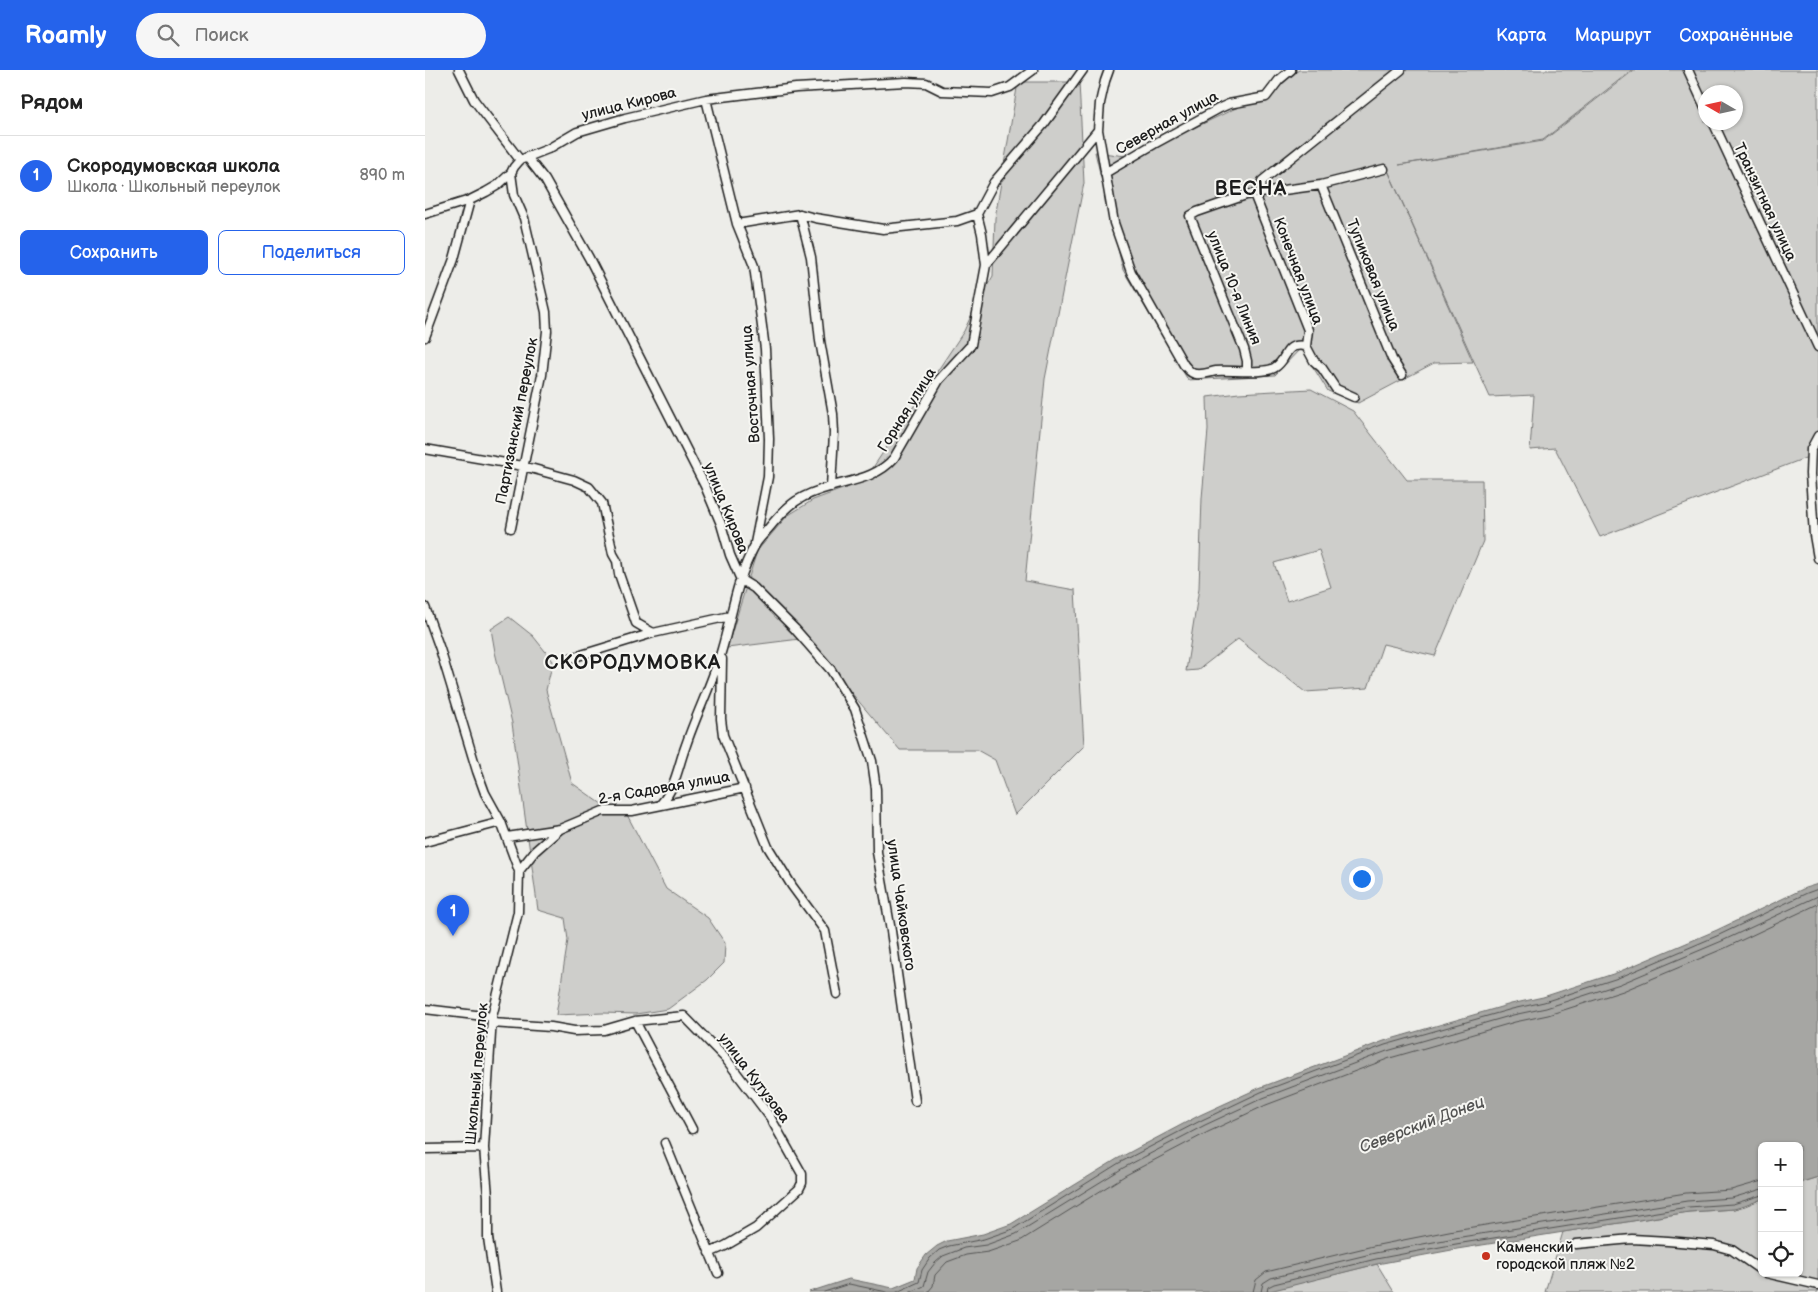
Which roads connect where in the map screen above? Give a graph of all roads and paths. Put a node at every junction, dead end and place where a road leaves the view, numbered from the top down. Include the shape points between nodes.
1 (459, 70) edge
2 (1033, 70) edge
3 (1083, 70) edge
4 (1109, 70) edge
5 (1291, 70) edge
6 (1401, 70) edge
7 (1688, 70) edge
8 (1698, 92) edge
9 (707, 99) junction
10 (1098, 130) junction
11 (1717, 130) edge
12 (524, 158) junction
13 (1384, 169) dead end
14 (511, 173) junction
15 (1105, 173) junction
16 (1321, 185) junction
17 (1257, 194) junction
18 (470, 200) junction
19 (425, 214) edge
20 (800, 214) junction
21 (977, 214) junction
22 (737, 224) junction
23 (986, 265) junction
24 (425, 337) edge
25 (1306, 346) junction
26 (1818, 346) edge
27 (1247, 370) junction
28 (1401, 375) dead end
29 (1354, 397) dead end
30 (1818, 436) edge
31 (425, 449) edge
32 (523, 466) junction
33 (831, 487) junction
34 (511, 528) dead end
35 (755, 546) junction
36 (1818, 558) edge
37 (741, 580) junction
38 (425, 607) edge
39 (730, 616) junction
40 (653, 633) junction
41 (722, 649) junction
42 (569, 659) dead end
43 (745, 788) junction
44 (661, 804) junction
45 (501, 822) junction
46 (560, 829) junction
47 (507, 837) junction
48 (425, 842) edge
49 (519, 871) junction
50 (837, 994) dead end
51 (425, 1009) edge
52 (492, 1020) junction
53 (635, 1022) junction
54 (915, 1101) dead end
55 (692, 1130) dead end
56 (665, 1143) dead end
57 (425, 1148) edge
58 (484, 1148) junction
59 (1576, 1244) dead end
60 (709, 1252) junction
61 (1758, 1268) edge
62 (717, 1273) dead end
63 (1784, 1277) edge
64 (1818, 1285) edge
65 (496, 1292) edge

1 - 12 street via 474,100
2 - 9 street, улица Кирова via 1010,87 992,93 942,91 926,83 906,82 796,88
3 - 21 street via 1044,124 994,182
4 - 10 street, Северная улица
5 - 15 street, Северная улица via 1266,97 1220,108
6 - 17 street via 1261,181
7 - 8 street
9 - 12 street, улица Кирова via 593,126
9 - 22 street, Восточная улица
10 - 15 street, Северная улица
10 - 23 street
11 - 26 street, Транзитная улица
12 - 14 street
12 - 37 street, улица Кирова via 545,180 589,258 705,486
13 - 16 street
14 - 18 street via 498,185
14 - 32 street, Партизанский переулок via 546,312 547,331 543,375
15 - 27 street, Северная улица via 1114,223 1131,272 1184,365 1195,374
16 - 17 street
16 - 28 street, Тупиковая улица
17 - 25 street, Конечная улица via 1308,330
17 - 27 street, улица 10-я Линия via 1190,216 1244,349
18 - 19 street
18 - 24 street via 454,260
20 - 21 street via 883,228 957,222
20 - 22 street
20 - 33 street via 811,257 820,341 833,414
21 - 23 street, Горная улица
22 - 35 street, Восточная улица via 753,266 765,350 768,477
23 - 33 street, Горная улица via 971,345 939,380 894,458 885,468
25 - 27 street via 1290,348 1271,370
25 - 29 street, Конечная улица via 1313,361 1322,368 1336,389
30 - 36 street via 1811,449 1810,474
31 - 32 street
32 - 34 street, Партизанский переулок
32 - 40 street via 589,487 602,503 613,554 636,623
33 - 35 street, Горная улица via 789,505
35 - 37 street, Горная улица
37 - 39 street, Горная улица
37 - 54 street, улица Чайковского via 754,588 795,629 831,670 855,709 872,761 877,852
38 - 45 street, Школьный переулок via 477,771
39 - 40 street
39 - 41 street, Горная улица
40 - 42 street
41 - 43 street via 720,698 723,734
41 - 44 street, Горная улица via 673,788
43 - 44 street, 2-я Садовая улица
43 - 50 street via 768,847 825,931
44 - 46 street, 2-я Садовая улица via 633,811 603,811
45 - 47 street, Школьный переулок
45 - 48 street
46 - 47 street
46 - 49 street, 2-я Садовая улица via 535,851
47 - 49 street, Школьный переулок
49 - 52 street, Школьный переулок via 518,912
51 - 52 street, улица Кутузова
52 - 53 street, улица Кутузова via 574,1031 604,1030
52 - 58 street, Школьный переулок
53 - 55 street
53 - 60 street, улица Кутузова via 684,1016 726,1059 770,1117 802,1174 799,1189 757,1228
56 - 60 street
57 - 58 street
58 - 65 street, Школьный переулок via 488,1238
59 - 61 street via 1632,1239 1714,1245 1732,1250
60 - 62 street
63 - 64 street

